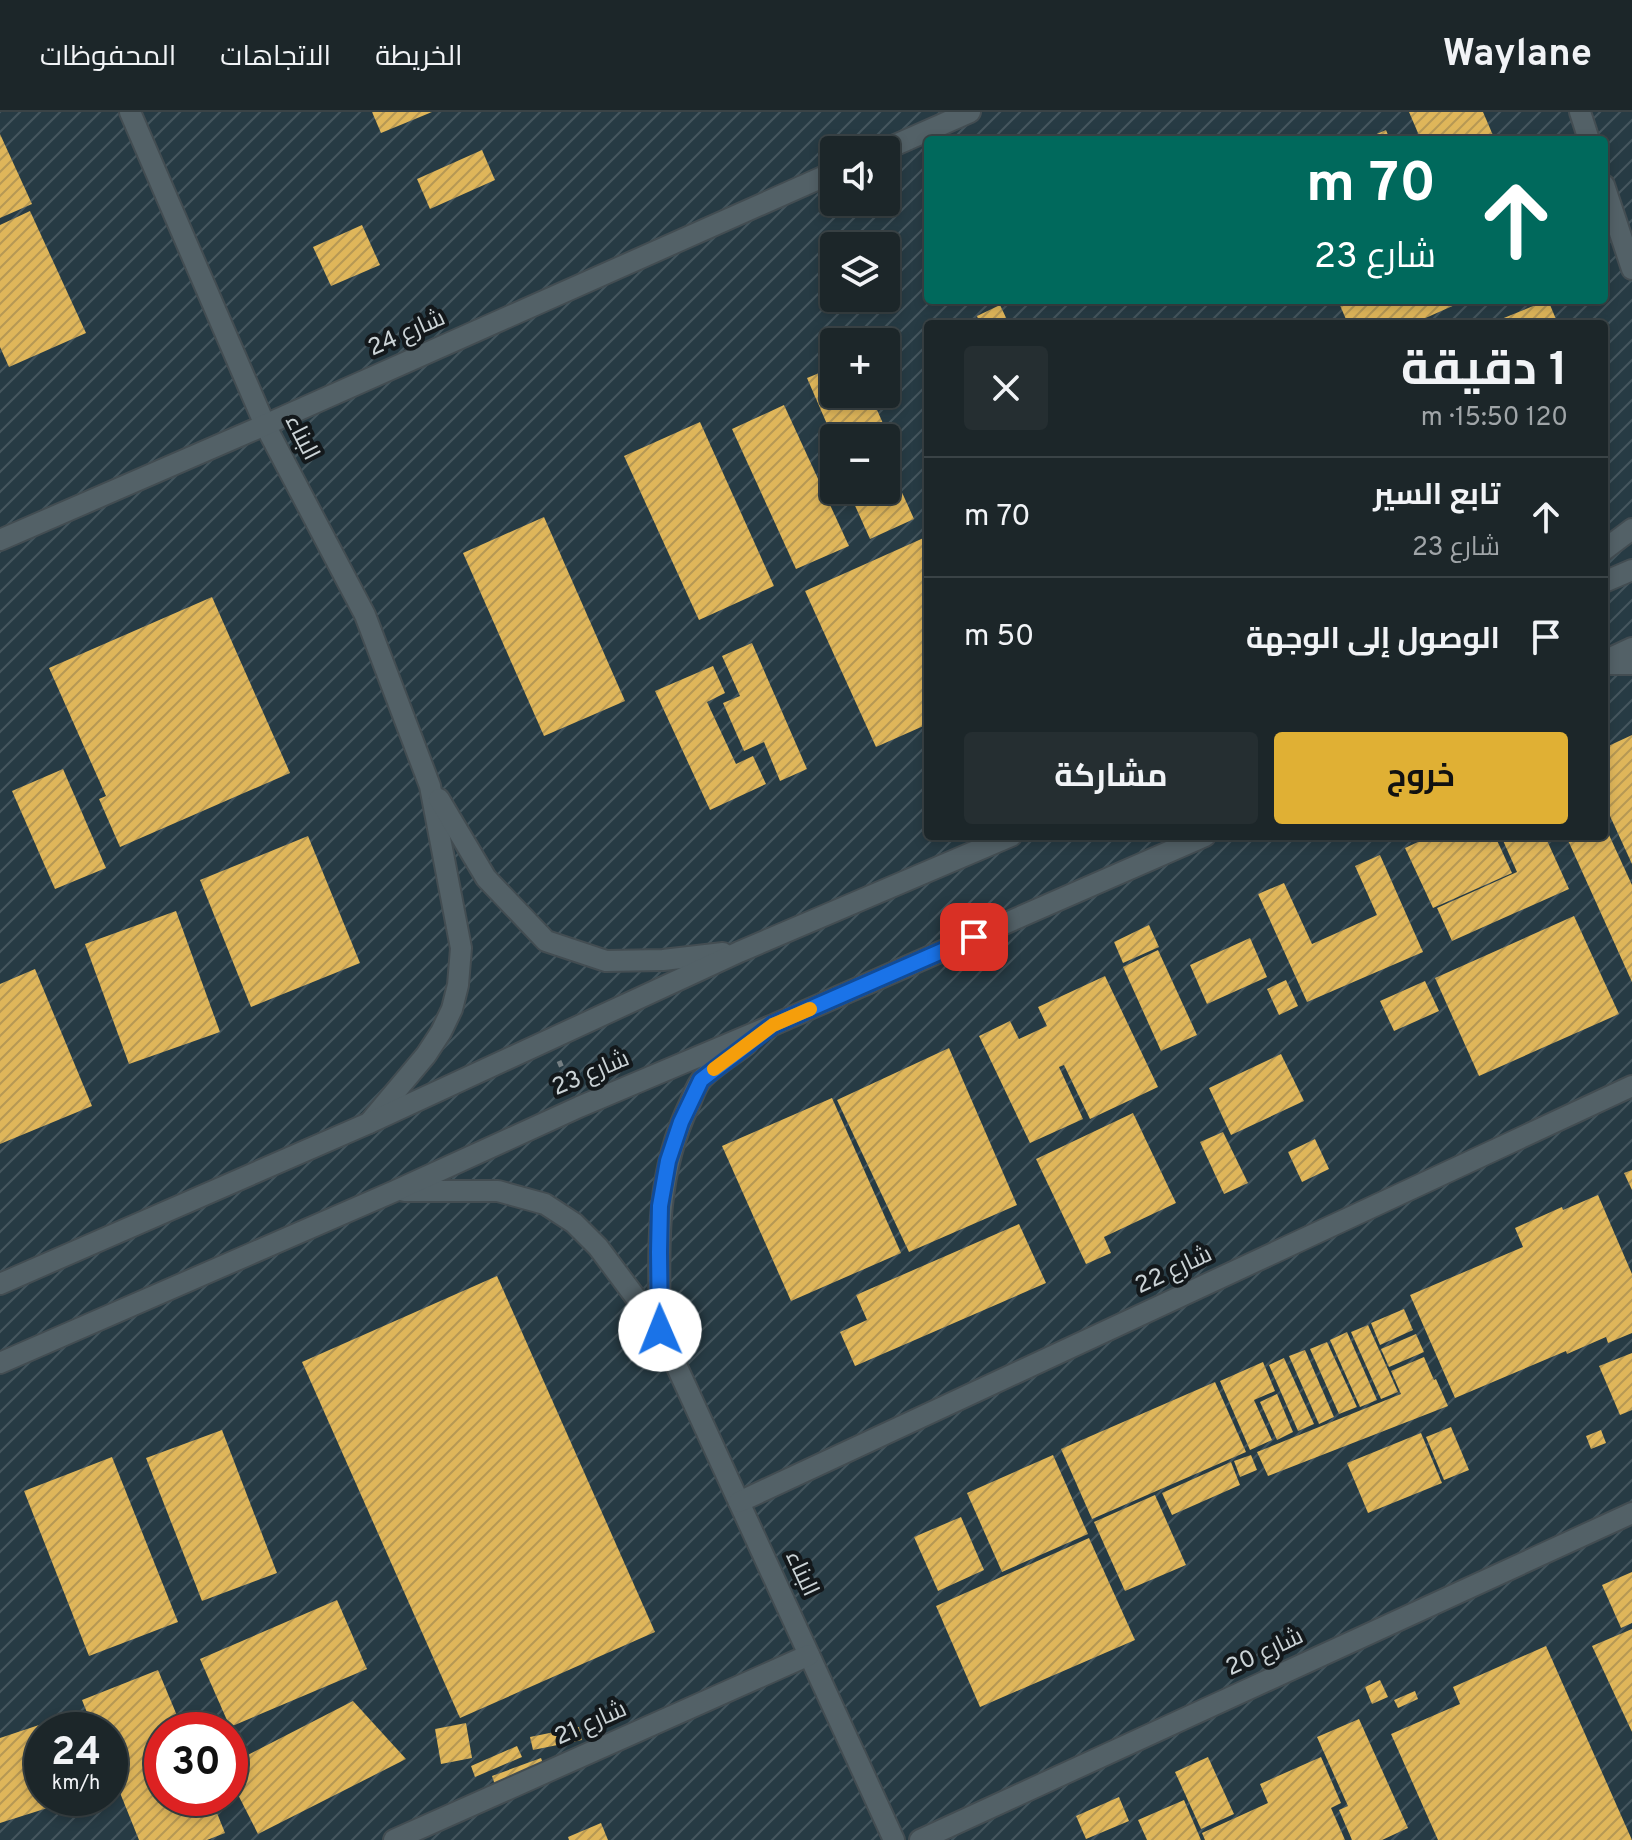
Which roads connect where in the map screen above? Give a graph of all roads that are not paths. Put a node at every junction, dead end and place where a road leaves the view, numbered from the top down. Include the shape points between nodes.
1 (130, 112) edge
2 (970, 112) edge
3 (1580, 112) edge
4 (1588, 136) edge
5 (900, 143) edge
6 (820, 178) edge
7 (1608, 197) edge
8 (1632, 269) edge
9 (265, 425) junction
10 (1632, 529) edge
11 (0, 540) edge
12 (1608, 547) edge
13 (1632, 570) edge
14 (1608, 580) edge
15 (1632, 648) edge
16 (1608, 660) edge
17 (1608, 662) edge
18 (1632, 664) edge
19 (430, 786) junction
20 (1002, 840) edge
21 (1196, 840) edge
22 (739, 952) junction
23 (773, 1025) junction
24 (1632, 1086) edge
25 (369, 1123) junction
26 (395, 1191) junction
27 (0, 1284) edge
28 (660, 1330) junction
29 (0, 1363) edge
30 (739, 1502) junction
31 (1632, 1513) edge
32 (809, 1655) junction
33 (394, 1840) edge
34 (894, 1840) edge
35 (920, 1840) edge

1 - 9 street, البناء
2 - 5 street
3 - 4 street
6 - 9 street, شارع 24
7 - 8 street
9 - 11 street, شارع 24
9 - 19 street, البناء via 365,615
10 - 12 street
13 - 14 street
15 - 16 street
17 - 18 street
19 - 22 street, البناء via 486,878 546,941 606,961
19 - 25 street, البناء via 461,948 458,985 441,1032
20 - 22 street, شارع 23
21 - 23 street, شارع 23
22 - 25 street, شارع 23
23 - 26 street, شارع 23
23 - 28 street, البناء via 701,1080 681,1122 660,1206
24 - 30 street, شارع 22
25 - 27 street, شارع 23
26 - 28 street, البناء via 498,1191 545,1204 598,1247
26 - 29 street, شارع 23
28 - 30 street, البناء
30 - 32 street, البناء
31 - 35 street, شارع 20
32 - 33 street, شارع 21
32 - 34 street, البناء

